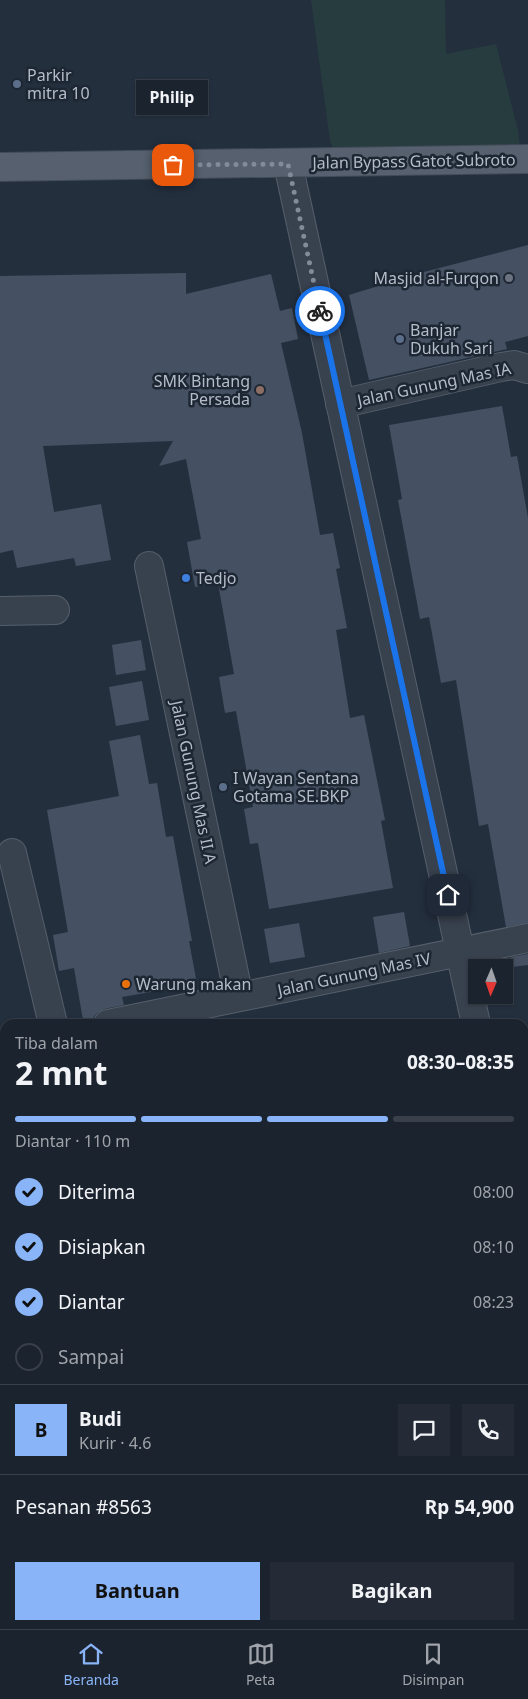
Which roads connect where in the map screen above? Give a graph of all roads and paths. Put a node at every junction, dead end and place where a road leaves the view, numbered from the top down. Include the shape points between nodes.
1 (528, 159) edge
2 (288, 164) junction
3 (0, 167) edge
4 (528, 369) edge
5 (340, 404) junction
6 (149, 566) dead end
7 (55, 610) dead end
8 (0, 611) edge
9 (12, 853) dead end
10 (528, 938) edge
11 (460, 952) junction
12 (239, 998) junction
13 (52, 1019) edge
14 (160, 1019) edge
15 (475, 1019) edge

1 - 2 main road, Jalan Bypass Gatot Subroto
2 - 3 main road, Jalan Bypass Gatot Subroto
2 - 5 street
4 - 5 street, Jalan Gunung Mas IA via 514,365 501,367
5 - 11 street
6 - 12 street, Jalan Gunung Mas II A
7 - 8 street
9 - 13 street
10 - 11 street, Jalan Gunung Mas IV
11 - 12 street, Jalan Gunung Mas IV
11 - 15 street
12 - 14 street, Jalan Gunung Mas IV

